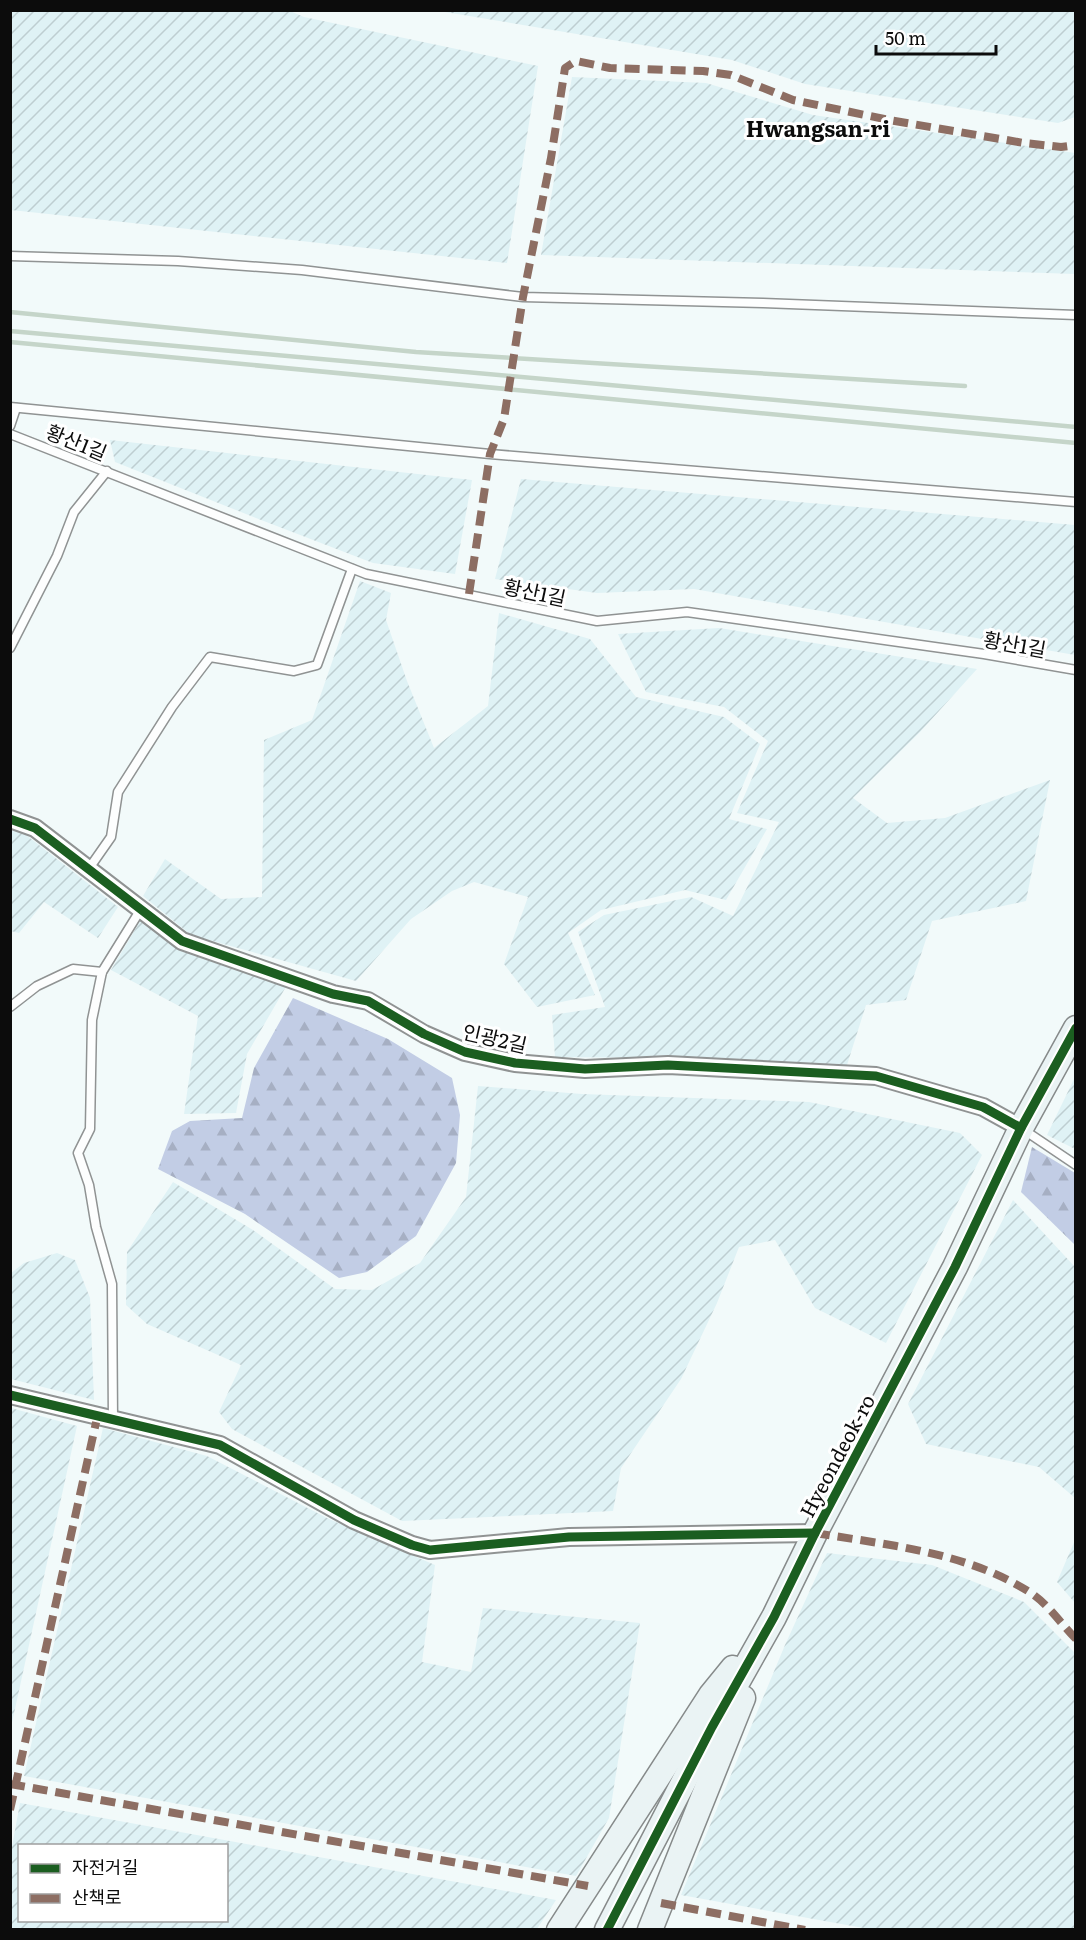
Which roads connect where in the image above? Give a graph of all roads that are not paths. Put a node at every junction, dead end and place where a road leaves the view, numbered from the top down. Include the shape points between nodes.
1 (10, 256) edge
2 (1076, 315) edge
3 (14, 408) edge
4 (10, 426) edge
5 (10, 434) edge
6 (106, 471) junction
7 (1076, 502) edge
8 (352, 569) junction
9 (10, 648) edge
10 (1076, 670) edge
11 (10, 819) edge
12 (90, 867) junction
13 (141, 909) junction
14 (102, 972) junction
15 (10, 1007) edge
16 (1076, 1028) edge
17 (1021, 1128) junction
18 (1076, 1165) edge
19 (10, 1395) edge
20 (113, 1421) junction
21 (815, 1533) junction
22 (774, 1617) junction
23 (559, 1929) edge
24 (607, 1929) edge
25 (650, 1929) edge

1 - 2 lane via 178,261 302,270 523,297
3 - 4 lane
3 - 7 lane via 513,456
5 - 6 lane, 황산1길
6 - 8 lane, 황산1길
6 - 9 lane via 74,512 57,556
8 - 10 lane, 황산1길 via 597,621 687,612
8 - 12 lane via 318,665 294,671 210,657 172,707 118,792 111,837
11 - 12 street, 인광2길 via 35,828
12 - 13 street, 인광2길
13 - 14 lane
13 - 17 street, 인광2길 via 182,941 333,994 368,1001 424,1034 465,1052 515,1063 585,1069 668,1065 876,1076 983,1107
14 - 15 lane via 73,969 37,986
14 - 20 lane via 92,1020 90,1129 78,1153 112,1284
16 - 17 street, Hyeondeok-ro
17 - 18 lane
17 - 21 street, Hyeondeok-ro via 955,1267
19 - 20 street
20 - 21 street via 219,1445 354,1520 430,1550 569,1537
21 - 22 street, Hyeondeok-ro
22 - 23 street via 711,1695
22 - 24 street, Hyeondeok-ro
22 - 25 street

